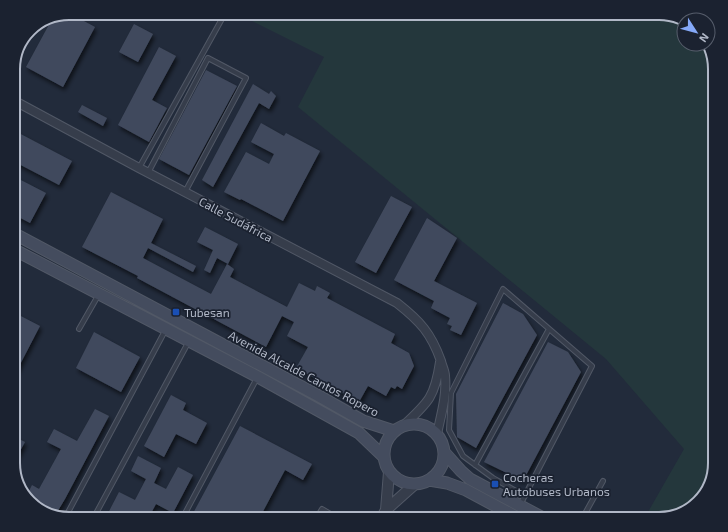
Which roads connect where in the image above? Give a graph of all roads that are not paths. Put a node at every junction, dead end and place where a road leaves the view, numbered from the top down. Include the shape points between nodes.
1 (221, 20) edge
2 (20, 104) edge
3 (140, 168) junction
4 (148, 173) junction
5 (185, 192) junction
6 (20, 237) edge
7 (20, 253) edge
8 (99, 294) junction
9 (79, 329) dead end
10 (166, 329) junction
11 (549, 329) junction
12 (189, 341) junction
13 (440, 359) junction
14 (258, 377) junction
15 (404, 425) junction
16 (394, 431) junction
17 (437, 434) junction
18 (444, 452) junction
19 (384, 457) junction
20 (474, 464) junction
21 (389, 472) junction
22 (429, 480) junction
23 (603, 481) dead end
24 (415, 484) junction
25 (522, 501) junction
26 (68, 512) edge
27 (97, 512) edge
28 (186, 512) edge
29 (383, 512) edge
30 (385, 512) edge
31 (507, 512) edge
32 (536, 512) edge
33 (586, 512) edge

1 - 3 lane
2 - 3 street, Calle Sudáfrica
3 - 4 street, Calle Sudáfrica
4 - 5 street, Calle Sudáfrica
4 - 5 lane via 208,58 246,78
5 - 13 street, Calle Sudáfrica via 397,303 415,317 426,330
6 - 16 main road, Avenida Alcalde Cantos Ropero via 363,421
7 - 8 main road, Avenida Alcalde Cantos Ropero
8 - 9 lane
8 - 10 main road, Avenida Alcalde Cantos Ropero
10 - 12 main road, Avenida Alcalde Cantos Ropero
10 - 26 lane
11 - 20 lane
11 - 20 lane via 503,289 450,393 450,430 463,456
11 - 25 lane via 592,366
12 - 14 main road, Avenida Alcalde Cantos Ropero
12 - 27 lane
13 - 15 street, Calle Sudáfrica via 432,394 425,406
13 - 17 street, Calle Sudáfrica via 445,375
14 - 19 main road, Avenida Alcalde Cantos Ropero via 359,434
14 - 28 lane
15 - 16 main road
15 - 17 main road via 422,424
16 - 19 main road via 386,443
17 - 18 main road
18 - 22 main road via 441,468
18 - 25 main road via 470,479
19 - 21 main road
20 - 25 lane
21 - 24 main road via 396,479
21 - 29 street
22 - 24 main road
22 - 31 main road via 466,490
23 - 33 lane
24 - 30 street
25 - 32 main road

